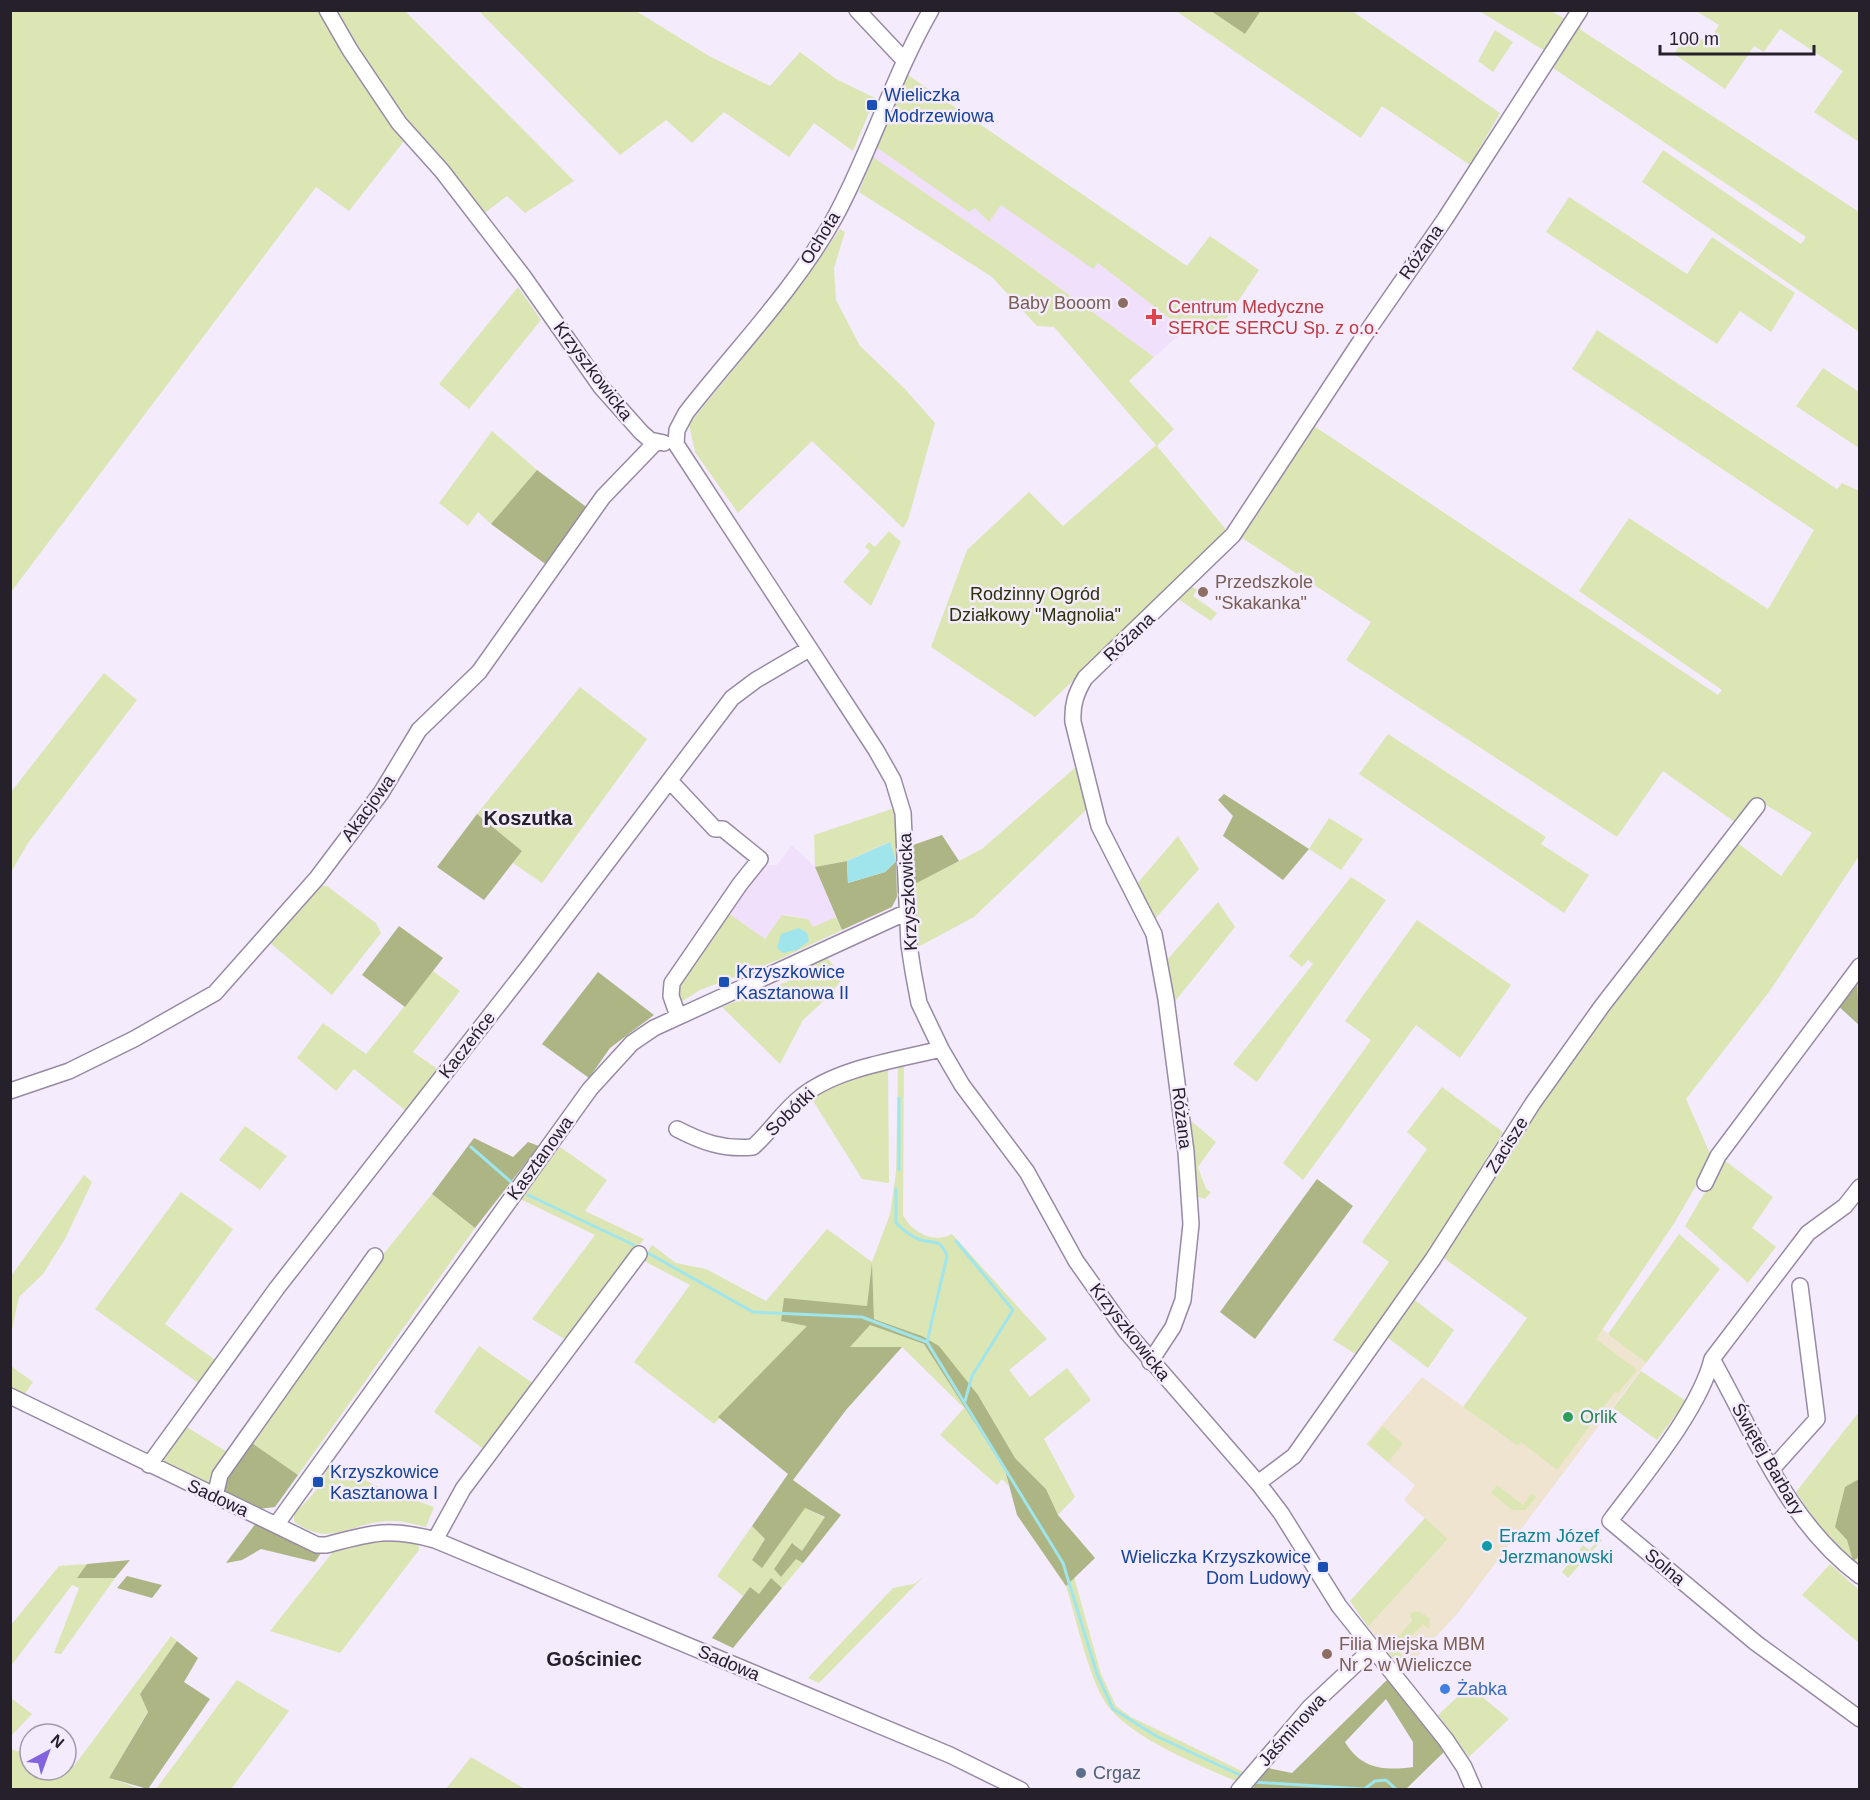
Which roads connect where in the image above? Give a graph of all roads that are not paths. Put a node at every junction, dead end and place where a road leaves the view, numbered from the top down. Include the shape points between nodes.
1 (327, 10) edge
2 (857, 10) edge
3 (931, 10) edge
4 (1580, 10) edge
5 (904, 60) junction
6 (656, 442) junction
7 (676, 444) junction
8 (809, 649) junction
9 (670, 781) junction
10 (1757, 806) dead end
11 (907, 912) junction
12 (1860, 966) edge
13 (678, 1016) junction
14 (940, 1049) junction
15 (10, 1091) edge
16 (677, 1129) dead end
17 (1706, 1182) dead end
18 (1860, 1187) edge
19 (639, 1254) dead end
20 (375, 1256) dead end
21 (1800, 1286) dead end
22 (1712, 1359) junction
23 (1150, 1362) junction
24 (10, 1396) edge
25 (149, 1465) junction
26 (1772, 1469) junction
27 (1258, 1483) junction
28 (215, 1496) junction
29 (276, 1525) junction
30 (435, 1540) junction
31 (1860, 1576) edge
32 (1373, 1648) junction
33 (1860, 1719) edge
34 (1021, 1790) edge
35 (1239, 1790) edge
36 (1474, 1790) edge

1 - 6 street, Krzyszkowicka via 399,123 442,171 516,267 602,387 641,432
2 - 5 street
3 - 5 street, Ochota
4 - 23 street, Różana via 1233,535 1085,678 1076,693 1073,722 1099,826 1154,934 1186,1152 1191,1224 1184,1300 1173,1327
5 - 7 street, Ochota via 828,228 790,284 686,413 677,430
6 - 7 street
6 - 15 street, Akacjowa via 603,497 479,672 419,730 381,794 318,876 215,993 134,1040 69,1071
7 - 8 street, Krzyszkowicka
8 - 9 street, Kaczeńce via 732,698
8 - 11 street, Krzyszkowicka via 893,780 903,813
9 - 13 street via 715,829 723,829 760,860 672,983 671,996
9 - 25 street, Kaczeńce via 283,1281
10 - 27 street, Zacisze via 1602,1006 1533,1103 1433,1259 1294,1456
11 - 13 street, Kasztanowa
11 - 14 street, Krzyszkowicka via 919,1003
12 - 17 street via 1718,1156
13 - 29 street, Kasztanowa via 632,1043 590,1089
14 - 16 street, Sobótki via 822,1082 800,1098 753,1147 710,1144
14 - 23 street, Krzyszkowicka via 1027,1172 1076,1261
18 - 22 street via 1845,1206 1808,1233
19 - 30 street via 463,1489
20 - 28 street via 220,1475
21 - 26 street via 1817,1419
22 - 26 street, Świętej Barbary
22 - 33 street, Solna via 1708,1377 1675,1430 1610,1521 1756,1643
23 - 27 street, Krzyszkowicka
24 - 25 street, Sadowa
25 - 28 street, Sadowa
26 - 31 street, Świętej Barbary via 1807,1526 1832,1555
27 - 32 street, Krzyszkowicka via 1335,1600
28 - 29 street, Sadowa
29 - 30 street, Sadowa via 317,1545 380,1531
30 - 34 street, Sadowa via 950,1755
32 - 35 street, Jaśminowa via 1310,1707
32 - 36 street, Krzyszkowicka via 1446,1740

